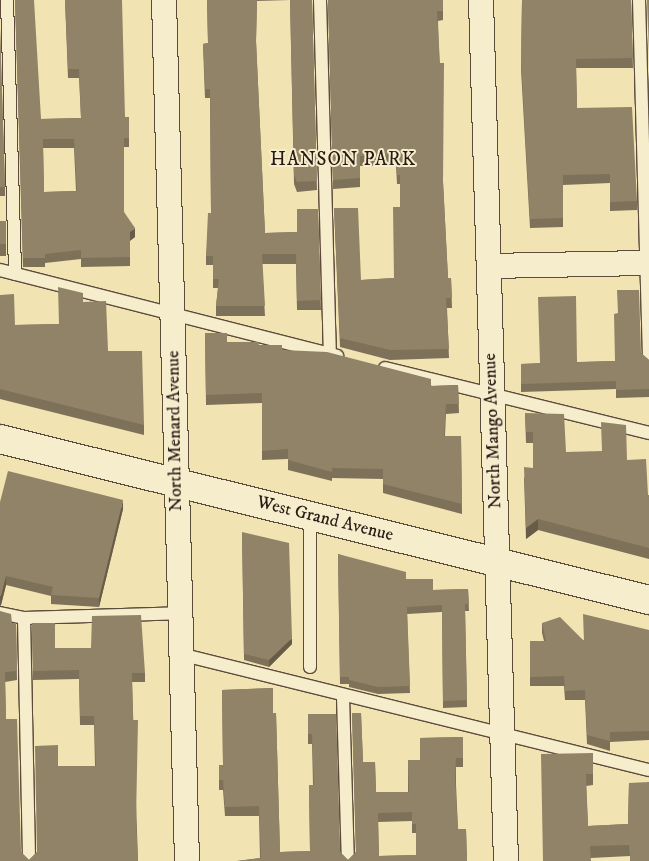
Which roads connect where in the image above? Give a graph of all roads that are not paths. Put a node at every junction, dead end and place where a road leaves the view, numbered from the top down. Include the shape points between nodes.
1 (7, 0) edge
2 (164, 0) edge
3 (320, 0) edge
4 (481, 0) edge
5 (639, 0) edge
6 (648, 263) edge
7 (488, 266) junction
8 (0, 270) edge
9 (15, 274) junction
10 (172, 314) junction
11 (330, 354) junction
12 (349, 359) edge
13 (649, 361) edge
14 (368, 364) edge
15 (492, 394) junction
16 (649, 433) edge
17 (0, 439) edge
18 (175, 482) junction
19 (310, 516) junction
20 (497, 562) junction
21 (649, 600) edge
22 (0, 613) edge
23 (179, 613) junction
24 (24, 618) junction
25 (180, 654) junction
26 (310, 667) dead end
27 (343, 696) junction
28 (502, 736) junction
29 (649, 770) edge
30 (29, 861) edge
31 (187, 861) edge
32 (348, 861) edge
33 (506, 861) edge

1 - 9 lane
2 - 10 street, North Menard Avenue
3 - 11 lane
4 - 7 street, North Mango Avenue
5 - 6 lane
6 - 7 street
6 - 13 lane
7 - 15 street, North Mango Avenue
8 - 9 lane
9 - 10 lane
10 - 11 lane
10 - 18 street, North Menard Avenue
11 - 12 lane
14 - 15 lane
15 - 16 lane
15 - 20 street, North Mango Avenue
17 - 18 main road, West Grand Avenue
18 - 19 main road, West Grand Avenue
18 - 23 street, North Menard Avenue
19 - 20 main road, West Grand Avenue
19 - 26 lane
20 - 21 main road, West Grand Avenue
20 - 28 street, North Mango Avenue
22 - 24 lane
23 - 24 lane
23 - 25 street, North Menard Avenue
24 - 30 lane
25 - 27 lane
25 - 31 street, North Menard Avenue
27 - 28 lane
27 - 32 lane
28 - 29 lane
28 - 33 street, North Mango Avenue

